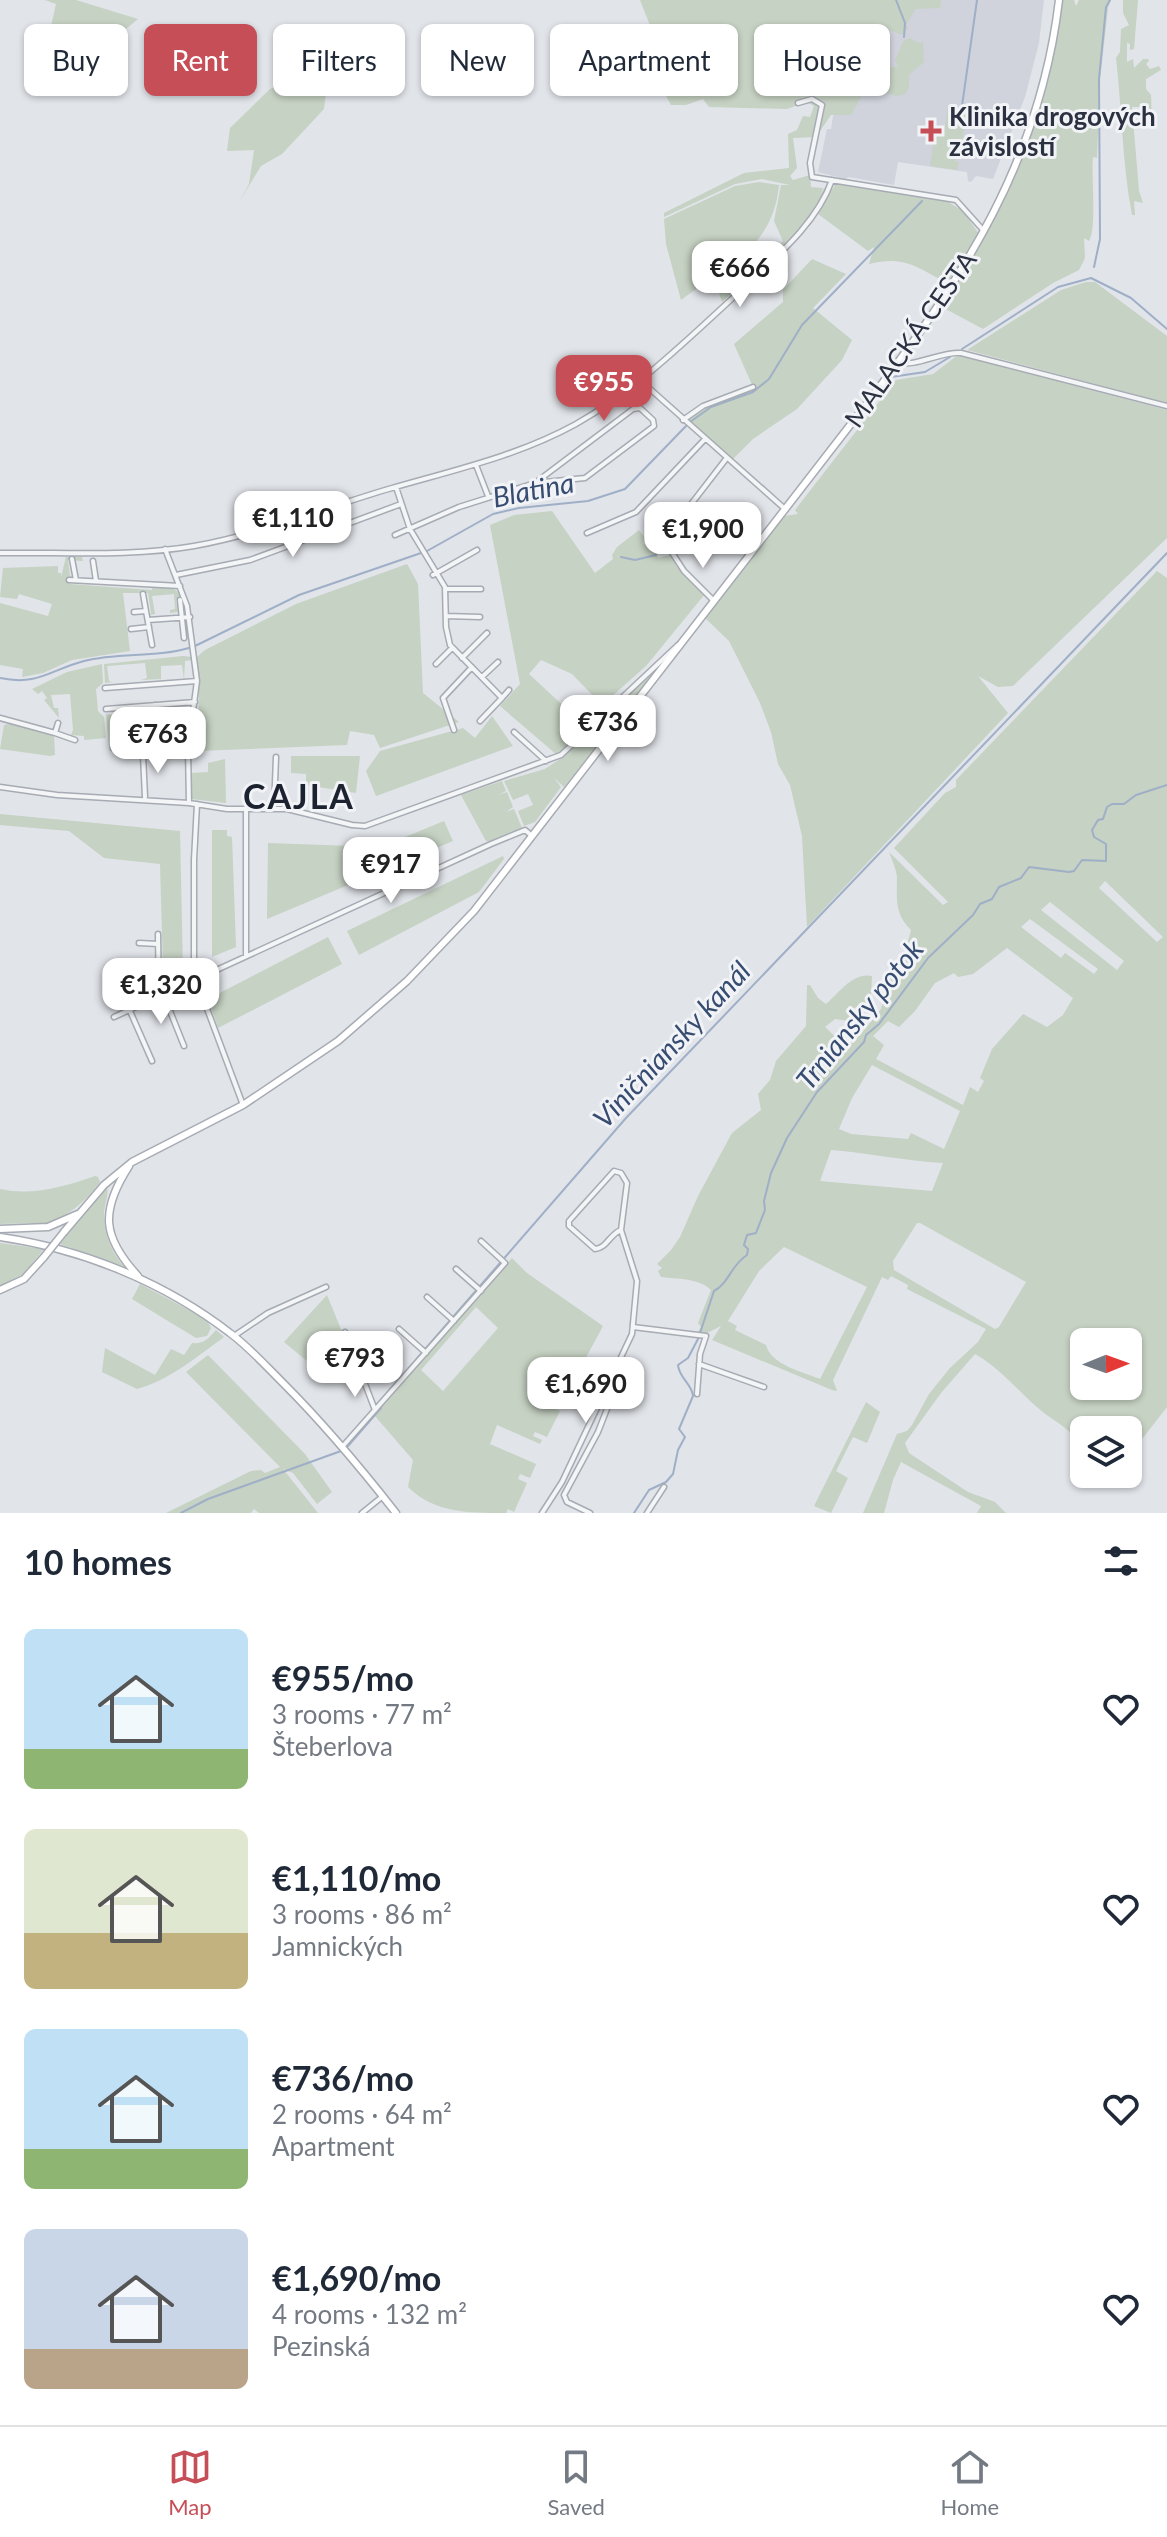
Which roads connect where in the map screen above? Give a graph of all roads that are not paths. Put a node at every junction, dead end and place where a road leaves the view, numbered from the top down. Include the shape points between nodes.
1 (1059, 0) edge
2 (798, 103) dead end
3 (832, 180) junction
4 (984, 231) junction
5 (899, 362) junction
6 (640, 380) junction
7 (753, 387) dead end
8 (1167, 406) edge
9 (684, 420) junction
10 (705, 439) junction
11 (726, 459) junction
12 (476, 465) junction
13 (549, 472) junction
14 (550, 482) junction
15 (535, 483) junction
16 (396, 487) junction
17 (488, 496) junction
18 (401, 504) junction
19 (785, 510) junction
20 (675, 525) dead end
21 (410, 529) junction
22 (587, 533) dead end
23 (395, 535) dead end
24 (678, 540) dead end
25 (165, 549) junction
26 (477, 550) dead end
27 (0, 553) edge
28 (72, 559) dead end
29 (93, 561) dead end
30 (435, 574) junction
31 (176, 575) junction
32 (96, 581) junction
33 (180, 586) junction
34 (446, 589) junction
35 (481, 589) dead end
36 (143, 594) dead end
37 (180, 600) dead end
38 (714, 601) junction
39 (146, 611) junction
40 (134, 612) dead end
41 (446, 616) junction
42 (190, 617) junction
43 (480, 617) dead end
44 (182, 618) junction
45 (148, 621) junction
46 (149, 627) junction
47 (131, 629) dead end
48 (487, 633) dead end
49 (184, 638) dead end
50 (152, 645) dead end
51 (452, 648) junction
52 (462, 658) junction
53 (498, 662) dead end
54 (436, 664) dead end
55 (472, 667) junction
56 (656, 669) junction
57 (482, 677) junction
58 (197, 681) junction
59 (105, 688) dead end
60 (509, 690) dead end
61 (502, 698) junction
62 (195, 702) junction
63 (155, 705) junction
64 (106, 709) dead end
65 (0, 718) edge
66 (480, 721) dead end
67 (58, 723) dead end
68 (454, 730) dead end
69 (514, 732) dead end
70 (55, 733) junction
71 (75, 740) dead end
72 (113, 748) dead end
73 (143, 755) dead end
74 (276, 757) dead end
75 (546, 761) junction
76 (0, 787) edge
77 (145, 797) dead end
78 (189, 803) junction
79 (197, 804) junction
80 (274, 809) junction
81 (246, 810) junction
82 (532, 836) junction
83 (158, 934) dead end
84 (139, 943) dead end
85 (158, 944) junction
86 (246, 956) junction
87 (139, 970) dead end
88 (159, 970) junction
89 (198, 981) junction
90 (162, 997) junction
91 (130, 1011) junction
92 (114, 1017) dead end
93 (184, 1046) dead end
94 (152, 1061) dead end
95 (243, 1105) junction
96 (132, 1162) junction
97 (81, 1212) junction
98 (0, 1229) edge
99 (621, 1230) junction
100 (0, 1237) edge
101 (481, 1241) dead end
102 (456, 1269) dead end
103 (143, 1282) junction
104 (326, 1287) dead end
105 (0, 1290) edge
106 (481, 1291) junction
107 (427, 1297) dead end
108 (454, 1321) junction
109 (633, 1327) junction
110 (399, 1329) dead end
111 (345, 1332) dead end
112 (234, 1336) junction
113 (390, 1353) dead end
114 (426, 1353) junction
115 (620, 1362) junction
116 (699, 1364) junction
117 (363, 1382) junction
118 (608, 1386) junction
119 (764, 1387) dead end
120 (616, 1388) junction
121 (697, 1394) dead end
122 (375, 1410) junction
123 (589, 1427) junction
124 (598, 1432) junction
125 (344, 1448) junction
126 (562, 1482) junction
127 (569, 1486) junction
128 (664, 1487) dead end
129 (383, 1496) junction
130 (362, 1513) edge
131 (396, 1513) edge
132 (542, 1513) edge
133 (590, 1513) edge
134 (647, 1513) edge

1 - 4 main road, MALACKÁ CESTA via 1032,127
2 - 3 street via 812,99 822,105 810,171 812,177
3 - 4 street via 956,200
3 - 6 street via 819,211 717,313
4 - 5 main road, MALACKÁ CESTA
5 - 8 street via 961,353
5 - 19 main road, MALACKÁ CESTA
6 - 9 street
6 - 12 street via 564,430
7 - 9 street via 712,401
9 - 10 street
10 - 11 street
10 - 22 street via 636,512
11 - 19 street
11 - 20 street
12 - 16 street
12 - 17 street
13 - 14 street
13 - 14 street via 633,409 640,408 653,420 654,426 637,441 585,478
13 - 15 street
14 - 15 street
15 - 17 street
16 - 18 street
16 - 25 street via 227,539
17 - 21 street
18 - 21 street
18 - 31 street via 250,560
19 - 38 main road, MALACKÁ CESTA
21 - 23 street
21 - 30 street
24 - 38 street via 671,551 681,568
25 - 27 street
25 - 31 street
26 - 30 street
28 - 32 street via 72,580
29 - 32 street
30 - 34 street
31 - 33 street
32 - 33 street
33 - 42 street
34 - 35 street
34 - 41 street
36 - 39 street
37 - 44 street
38 - 56 main road, MALACKÁ CESTA
39 - 40 street
39 - 45 street
41 - 43 street
41 - 51 street
42 - 44 street
42 - 58 street
44 - 45 street
44 - 49 street
45 - 46 street
46 - 47 street
46 - 50 street
48 - 52 street
51 - 52 street
51 - 54 street
52 - 55 street
53 - 57 street
55 - 57 street
55 - 68 street via 443,698
56 - 75 street via 561,755
56 - 82 main road, MALACKÁ CESTA
57 - 61 street
58 - 59 street
58 - 62 street
60 - 61 street
61 - 66 street
62 - 63 street
62 - 78 street
63 - 64 street
63 - 72 street via 155,730
65 - 70 street
67 - 70 street
69 - 75 street
70 - 71 street
73 - 77 street
74 - 80 street
75 - 80 street via 365,826
76 - 78 street
78 - 79 street
79 - 81 street
79 - 89 street
80 - 81 street
81 - 86 street
82 - 86 street via 525,830
82 - 95 main road, MALACKÁ CESTA via 474,911 407,981 316,1057
83 - 85 street
84 - 85 street
85 - 88 street
86 - 89 street
87 - 88 street
88 - 90 street
89 - 90 street
89 - 95 street
90 - 91 street
90 - 93 street
91 - 92 street
91 - 94 street
95 - 96 main road, MALACKÁ CESTA
96 - 97 main road, MALACKÁ CESTA
96 - 103 main road via 112,1194 108,1224 119,1255
97 - 98 main road via 48,1227
97 - 105 main road, MALACKÁ CESTA, bridge via 24,1279
99 - 99 street via 595,1249 569,1226 614,1171 627,1183
99 - 109 street via 637,1281
100 - 103 main road via 75,1254
101 - 106 street via 505,1263
102 - 106 street
103 - 112 main road
104 - 112 street via 268,1313
106 - 108 street
107 - 108 street
108 - 114 street
109 - 115 street
109 - 116 street via 706,1336
110 - 114 street
111 - 117 street
112 - 125 main road
113 - 117 street
114 - 122 street
115 - 118 street
115 - 120 street
116 - 119 street
116 - 121 street
117 - 122 street
118 - 120 street
118 - 123 street
120 - 124 street
122 - 125 street
123 - 124 street
123 - 126 street
124 - 127 street
125 - 129 main road
126 - 127 street
126 - 132 street
127 - 133 street via 567,1502
128 - 134 street
129 - 130 street
129 - 131 main road

